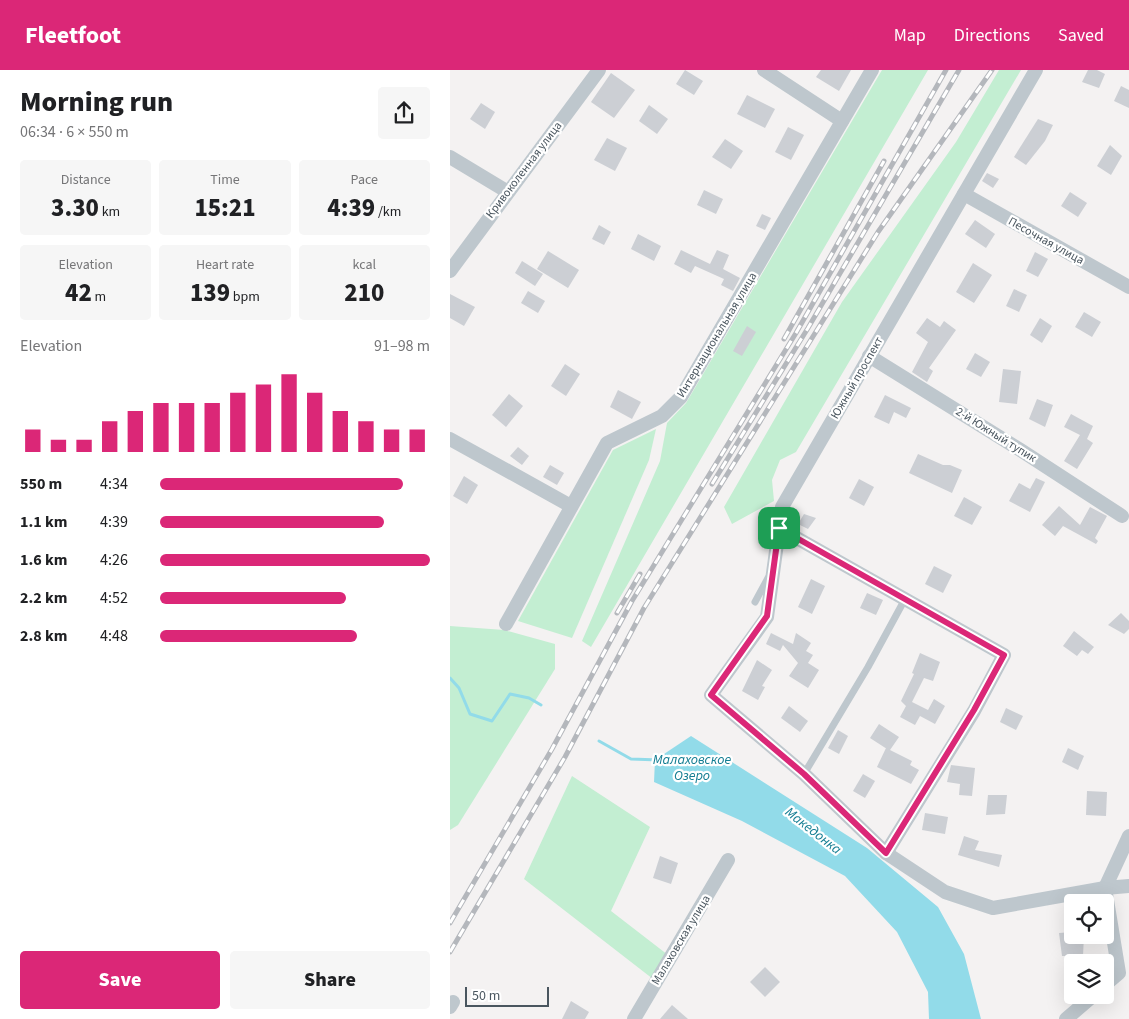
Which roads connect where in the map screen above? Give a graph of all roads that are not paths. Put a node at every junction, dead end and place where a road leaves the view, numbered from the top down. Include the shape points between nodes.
1 (599, 70) edge
2 (764, 70) edge
3 (872, 70) edge
4 (1036, 70) edge
5 (842, 121) junction
6 (450, 157) edge
7 (508, 192) junction
8 (964, 194) junction
9 (450, 271) edge
10 (1129, 287) edge
11 (869, 356) junction
12 (450, 438) edge
13 (571, 506) junction
14 (1122, 516) dead end
15 (779, 528) junction
16 (774, 568) junction
17 (906, 599) junction
18 (755, 602) dead end
19 (506, 624) dead end
20 (804, 774) junction
21 (1129, 836) edge
22 (886, 853) junction
23 (728, 860) dead end
24 (1129, 886) edge
25 (1105, 888) junction
26 (1124, 972) edge
27 (1084, 1004) edge
28 (637, 1017) edge
29 (1066, 1019) edge

1 - 7 street, Кривоколенная улица
2 - 5 street
3 - 5 street, Интернациональная улица
4 - 8 street, Южный проспект
5 - 13 street, Интернациональная улица via 681,397 662,416 607,443
6 - 7 street
7 - 9 street, Кривоколенная улица
8 - 10 street, Песочная улица
8 - 11 street, Южный проспект
11 - 14 street, 2-й Южный тупик
11 - 15 street, Южный проспект via 782,507
12 - 13 street
13 - 19 street, Интернациональная улица
15 - 16 street, Южный проспект
15 - 17 street
16 - 18 lane
16 - 20 street, Южный проспект via 767,616 711,695
17 - 20 lane
17 - 22 street via 1004,655
20 - 22 street
21 - 25 street
22 - 25 street via 945,892 993,908
23 - 28 street, Малаховская улица
24 - 25 street
25 - 26 street
27 - 29 street

